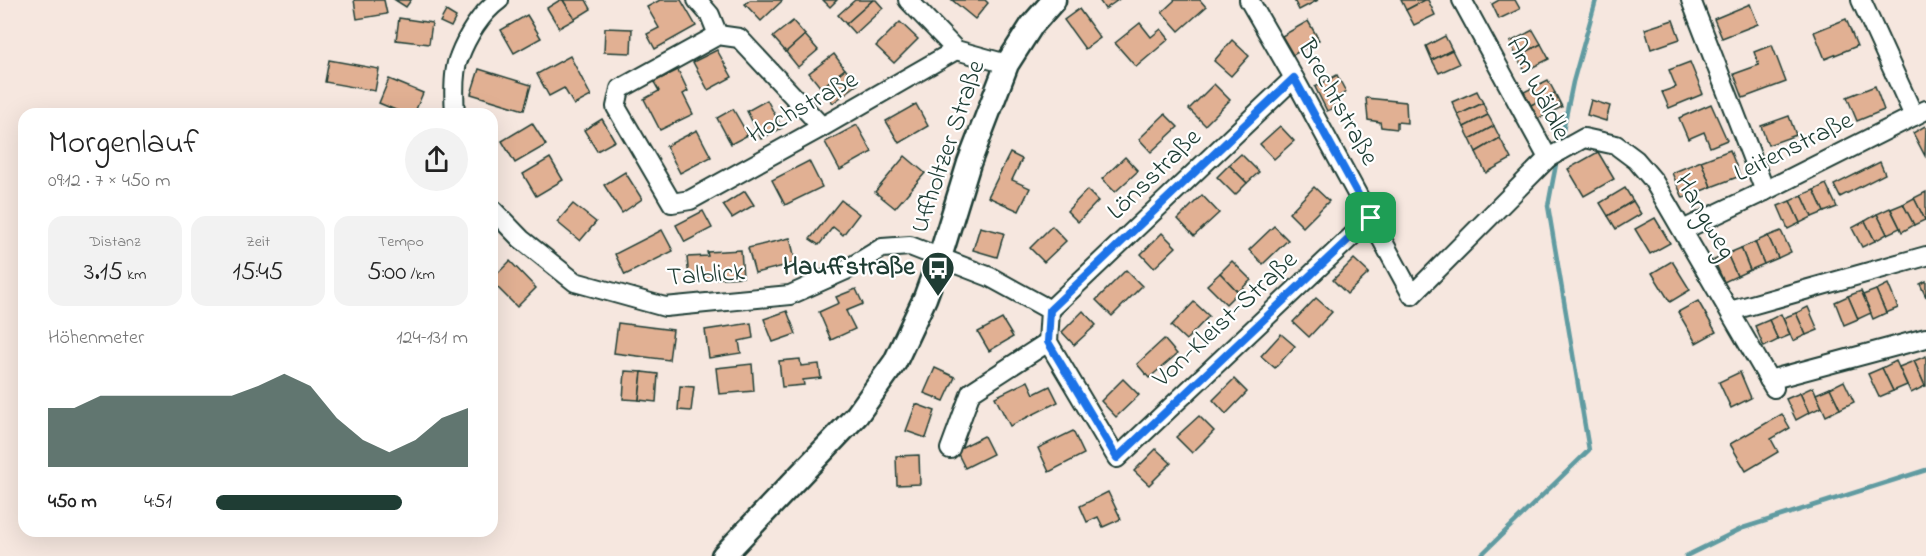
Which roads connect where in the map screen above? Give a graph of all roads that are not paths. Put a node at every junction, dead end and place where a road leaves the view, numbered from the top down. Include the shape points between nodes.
1 (499, 0) edge
2 (697, 0) edge
3 (908, 0) edge
4 (1054, 0) edge
5 (1249, 0) edge
6 (1462, 0) edge
7 (1690, 0) edge
8 (1861, 0) edge
9 (717, 35) junction
10 (956, 50) junction
11 (1007, 64) junction
12 (1294, 78) junction
13 (455, 108) edge
14 (1920, 113) edge
15 (822, 127) junction
16 (1548, 158) junction
17 (1765, 191) junction
18 (498, 215) edge
19 (1371, 218) junction
20 (1683, 230) junction
21 (1926, 256) edge
22 (940, 257) junction
23 (1412, 295) joint
24 (1050, 310) junction
25 (1730, 311) junction
26 (1926, 338) edge
27 (1048, 342) junction
28 (951, 449) dead end
29 (723, 556) edge

1 - 13 street via 481,16 458,59
2 - 9 street via 710,15
3 - 10 street
4 - 11 street, Uffholtzer Straße
5 - 12 street, Brechtstraße
6 - 16 street, Am Wäldle
7 - 17 street
8 - 14 street
9 - 15 street via 739,38
9 - 15 street, Hochstraße via 620,89 616,107 672,203 690,200
10 - 11 street
10 - 15 street, Hochstraße
11 - 22 street, Uffholtzer Straße via 969,164
12 - 19 street, Brechtstraße
12 - 24 street, Lönsstraße
14 - 17 street, Leitenstraße
16 - 20 street, Hangweg via 1584,138 1616,145 1653,180
16 - 23 street, Am Wäldle
17 - 20 street, Leitenstraße
18 - 22 street, Talblick via 575,282 665,307 790,295 846,270 882,248 910,246
19 - 23 street, Brechtstraße
19 - 27 street, Von-Kleist-Straße via 1117,458
20 - 25 street, Hangweg
21 - 25 street
22 - 24 street via 990,277
22 - 29 street, Uffholtzer Straße via 895,362 857,415
24 - 27 street
25 - 26 street, Hangweg via 1772,384
27 - 28 street via 971,392

